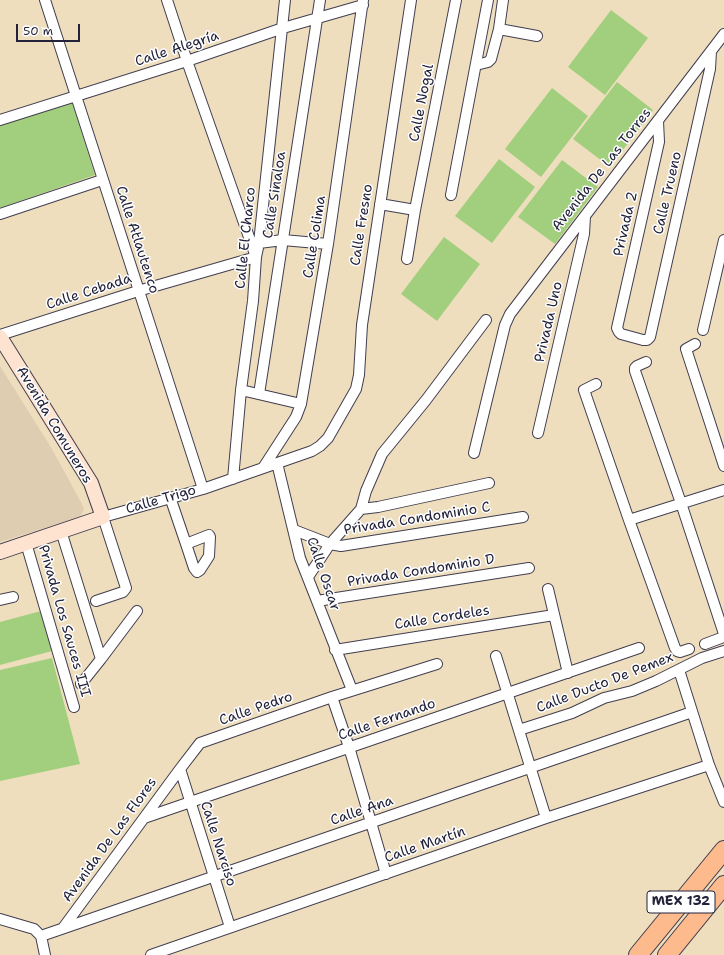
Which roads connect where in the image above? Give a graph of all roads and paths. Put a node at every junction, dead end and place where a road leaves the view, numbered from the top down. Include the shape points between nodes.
1 (45, 0) edge
2 (167, 0) edge
3 (285, 0) edge
4 (320, 0) edge
5 (411, 0) edge
6 (456, 0) edge
7 (488, 0) edge
8 (503, 0) edge
9 (363, 2) edge
10 (317, 18) junction
11 (283, 28) junction
12 (499, 29) junction
13 (724, 34) edge
14 (537, 36) dead end
15 (711, 51) junction
16 (187, 61) junction
17 (476, 65) junction
18 (75, 96) junction
19 (0, 120) edge
20 (658, 121) junction
21 (102, 180) junction
22 (451, 195) dead end
23 (380, 204) junction
24 (415, 210) junction
25 (0, 214) edge
26 (584, 216) junction
27 (283, 240) junction
28 (724, 240) edge
29 (259, 243) junction
30 (328, 244) junction
31 (723, 252) edge
32 (256, 257) junction
33 (407, 259) dead end
34 (138, 291) junction
35 (486, 320) dead end
36 (703, 330) dead end
37 (619, 332) joint
38 (0, 336) edge
39 (695, 344) dead end
40 (646, 362) dead end
41 (596, 384) dead end
42 (241, 390) junction
43 (259, 394) junction
44 (301, 404) junction
45 (538, 433) dead end
46 (320, 446) joint
47 (474, 453) dead end
48 (277, 463) junction
49 (724, 466) edge
50 (263, 468) junction
51 (233, 479) junction
52 (489, 483) dead end
53 (203, 489) junction
54 (724, 490) edge
55 (170, 497) junction
56 (681, 503) junction
57 (361, 509) junction
58 (103, 517) junction
59 (523, 517) dead end
60 (629, 520) junction
61 (294, 530) junction
62 (61, 531) junction
63 (26, 543) junction
64 (186, 544) junction
65 (330, 544) junction
66 (0, 552) edge
67 (529, 568) dead end
68 (308, 577) junction
69 (548, 589) dead end
70 (13, 596) dead end
71 (0, 600) edge
72 (96, 601) dead end
73 (317, 601) junction
74 (137, 611) dead end
75 (554, 615) junction
76 (705, 644) dead end
77 (639, 648) dead end
78 (689, 648) dead end
79 (336, 650) junction
80 (724, 651) edge
81 (496, 656) dead end
82 (101, 659) junction
83 (437, 664) dead end
84 (679, 670) junction
85 (568, 673) junction
86 (81, 684) dead end
87 (352, 690) junction
88 (507, 694) junction
89 (332, 697) junction
90 (74, 707) dead end
91 (692, 712) junction
92 (518, 730) junction
93 (349, 747) junction
94 (709, 765) junction
95 (530, 768) junction
96 (180, 769) junction
97 (189, 802) junction
98 (724, 802) edge
99 (144, 818) junction
100 (546, 818) junction
101 (371, 823) junction
102 (724, 850) edge
103 (386, 874) junction
104 (213, 877) junction
105 (724, 885) edge
106 (0, 919) edge
107 (230, 927) junction
108 (63, 928) junction
109 (41, 936) junction
110 (45, 955) edge
111 (151, 955) edge
112 (638, 955) edge
113 (667, 955) edge

1 - 18 street, Calle Atlautenco
2 - 16 street
3 - 11 street, Calle El Charco
4 - 10 street, Calle Sinaloa
5 - 23 street, Calle Fresno
6 - 24 street, Calle Nogal
7 - 17 street
8 - 12 street
9 - 10 street, Calle Alegría
9 - 30 street, Calle Colima
10 - 11 street, Calle Alegría
10 - 27 street, Calle Sinaloa
11 - 16 street, Calle Alegría
11 - 29 street, Calle El Charco
12 - 14 street
12 - 17 street via 491,59
13 - 15 street, Avenida De Las Torres
15 - 20 street, Avenida De Las Torres
15 - 37 street, Calle Trueno via 710,69 650,337 643,340
16 - 18 street, Calle Alegría
16 - 32 street
17 - 22 street
18 - 19 street, Calle Alegría
18 - 21 street, Calle Atlautenco
20 - 26 street, Avenida De Las Torres
20 - 37 street, Privada 2 via 659,142 617,328
21 - 25 street
21 - 34 street, Calle Atlautenco
23 - 24 street
23 - 46 street, Calle Fresno via 362,325 356,389 328,438
24 - 33 street, Calle Nogal
26 - 45 street, Privada Uno via 584,234
26 - 47 street, Avenida De Las Torres via 510,314 505,325
27 - 29 street
27 - 30 street
27 - 43 street, Calle Sinaloa
28 - 31 street
29 - 32 street, Calle El Charco
30 - 44 street, Calle Colima
31 - 36 street
32 - 34 street, Calle Cebada
32 - 42 street, Calle El Charco via 254,301
34 - 38 street, Calle Cebada
34 - 53 street, Calle Atlautenco
35 - 57 street via 382,454
38 - 58 main road, Avenida Comuneros via 91,483
39 - 49 street via 686,348
40 - 56 street via 637,366 635,371
41 - 60 street via 584,390
42 - 43 street
42 - 51 street, Calle El Charco
43 - 44 street
44 - 50 street, Calle Colima via 296,417
46 - 48 street, Calle Trigo
48 - 50 street, Calle Trigo
48 - 61 street, Calle Oscar
50 - 51 street, Calle Trigo
51 - 53 street, Calle Trigo
52 - 57 street
53 - 55 street, Calle Trigo
54 - 56 street
55 - 58 street, Calle Trigo
55 - 64 street
56 - 60 street
56 - 76 street via 724,635
57 - 65 street
58 - 62 main road, Calle Trigo
58 - 72 street via 126,588 124,592
59 - 65 street, Privada Condominio C via 341,546
60 - 78 street via 675,648 680,652
61 - 65 street, Privada Condominio C
61 - 68 street, Calle Oscar via 300,558
62 - 63 main road, Calle Trigo
62 - 82 street
63 - 66 main road, Calle Trigo
63 - 90 street, Privada Los Sauces III
64 - 64 street via 194,568 197,572 209,556 210,537 209,535
65 - 68 street
67 - 73 street, Privada Condominio D
68 - 73 street, Calle Oscar
69 - 75 street
70 - 71 street
73 - 79 street, Calle Oscar
74 - 82 street
75 - 79 street, Calle Cordeles
75 - 85 street
77 - 85 street, Calle Fernando
79 - 87 street, Calle Oscar
80 - 84 street, Calle Ducto De Pemex via 702,658
81 - 88 street
82 - 86 street
83 - 87 street, Calle Pedro
84 - 91 street
84 - 92 street, Calle Ducto De Pemex via 632,691 604,698 572,713
85 - 88 street, Calle Fernando
87 - 89 street, Calle Pedro
88 - 92 street
88 - 93 street, Calle Fernando
89 - 93 street
89 - 96 street, Calle Pedro via 200,743
91 - 94 street
91 - 95 street, Calle Ana
92 - 95 street
93 - 97 street, Calle Fernando
93 - 101 street
94 - 98 street
94 - 100 street, Calle Martín
95 - 100 street
95 - 101 street, Calle Ana
96 - 97 street, Calle Narciso
96 - 99 street, Avenida De Las Flores
97 - 99 street, Calle Fernando
97 - 104 street, Calle Narciso
99 - 108 street, Avenida De Las Flores
100 - 103 street, Calle Martín
101 - 103 street
101 - 104 street, Calle Ana
102 - 112 highway, MEX 132
103 - 107 street, Calle Martín
104 - 107 street, Calle Narciso
104 - 108 street, Calle Ana
105 - 113 highway, MEX 132
106 - 109 street via 34,929
107 - 111 street, Calle Martín
108 - 109 street, Calle Ana
109 - 110 street

